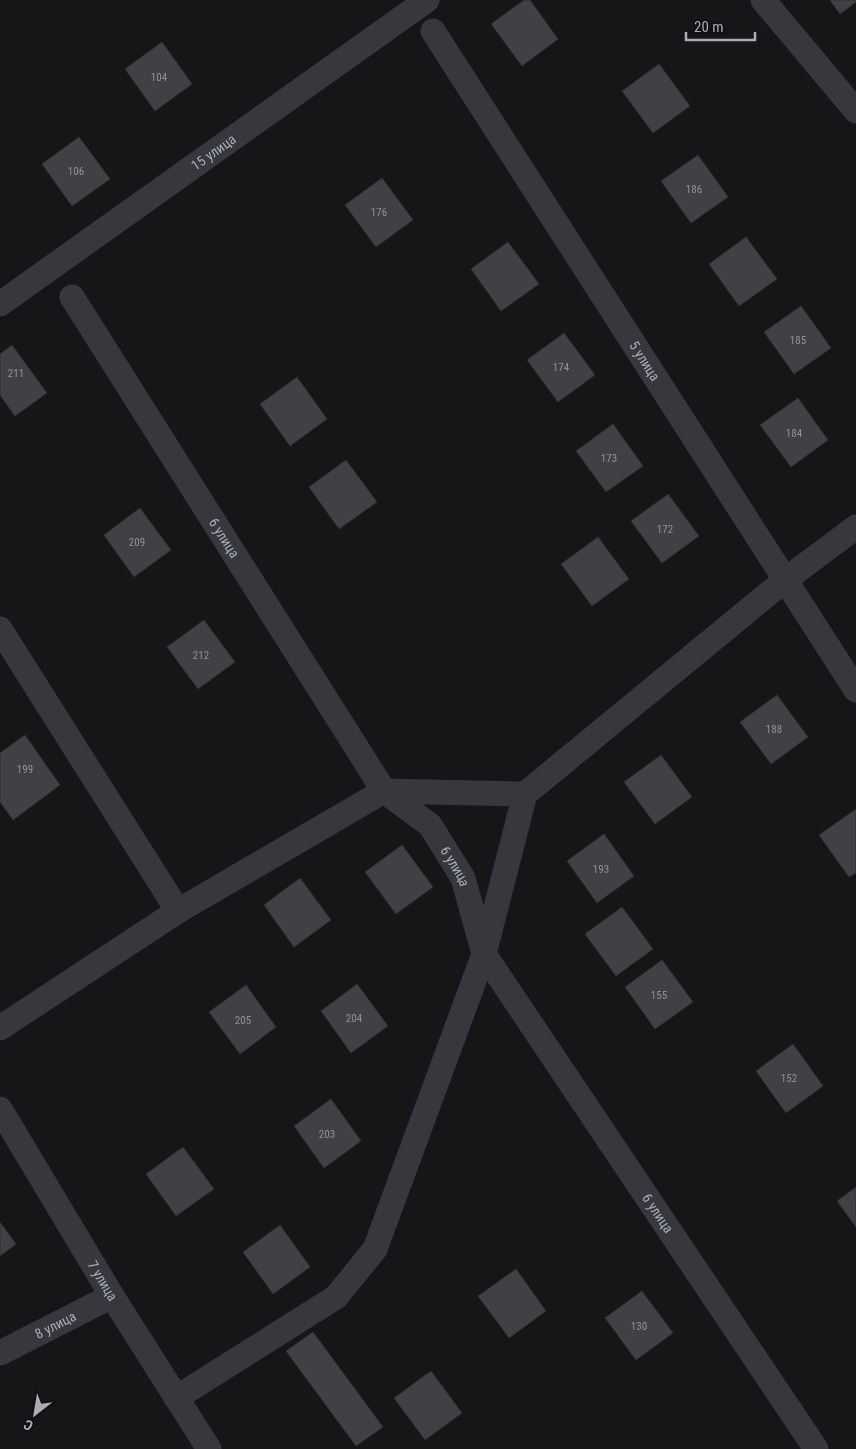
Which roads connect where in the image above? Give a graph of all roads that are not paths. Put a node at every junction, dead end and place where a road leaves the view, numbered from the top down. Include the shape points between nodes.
1 (426, 0) edge
2 (763, 0) edge
3 (433, 31) dead end
4 (856, 112) edge
5 (72, 297) dead end
6 (0, 304) edge
7 (856, 527) edge
8 (785, 580) junction
9 (0, 629) edge
10 (856, 690) edge
11 (384, 790) junction
12 (525, 794) junction
13 (178, 911) junction
14 (484, 954) junction
15 (0, 1028) edge
16 (0, 1109) edge
17 (112, 1296) junction
18 (0, 1353) edge
19 (176, 1398) junction
20 (209, 1449) edge
21 (816, 1449) edge

1 - 6 street, 15 улица
2 - 4 street
3 - 8 street, 5 улица
5 - 11 street, 6 улица
7 - 8 street
8 - 10 street, 5 улица
8 - 12 street
9 - 13 street
11 - 12 street
11 - 13 street
11 - 14 street, 6 улица via 430,825 463,878
12 - 14 street
13 - 15 street
14 - 19 street via 375,1249 336,1298
14 - 21 street, 6 улица
16 - 17 street, 7 улица
17 - 18 street, 8 улица
17 - 19 street, 7 улица
19 - 20 street, 7 улица

